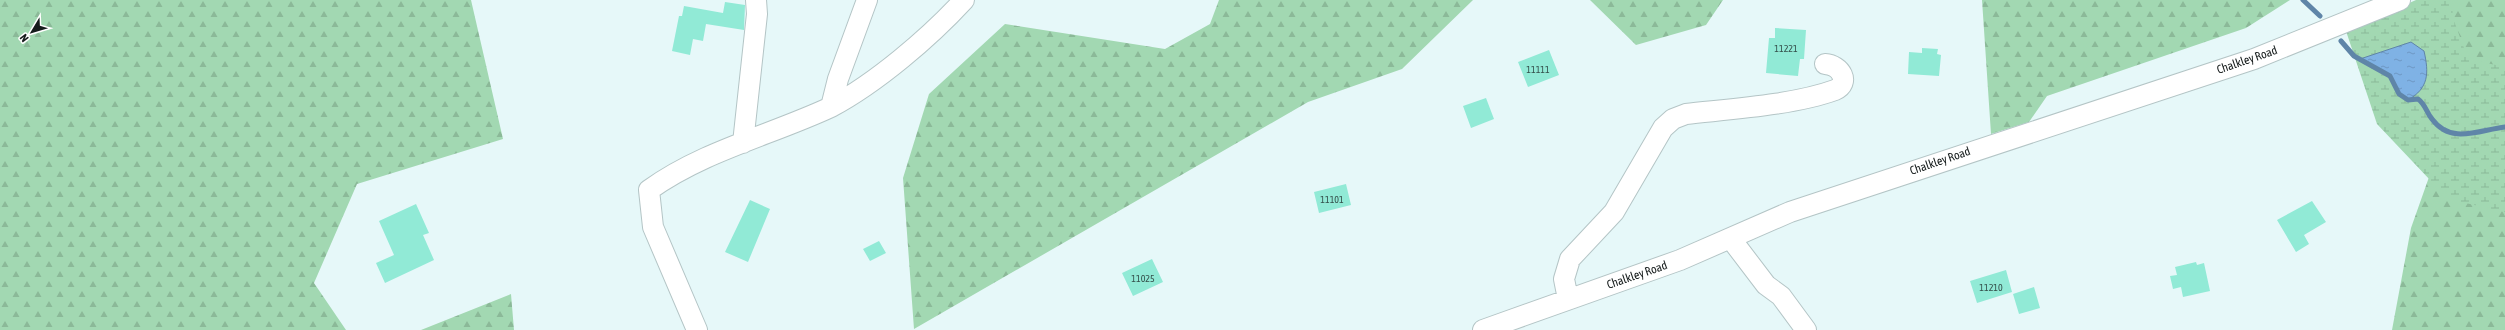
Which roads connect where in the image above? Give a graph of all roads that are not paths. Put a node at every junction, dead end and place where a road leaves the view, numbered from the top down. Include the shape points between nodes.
1 (756, 0) edge
2 (867, 0) edge
3 (964, 0) edge
4 (2400, 0) edge
5 (1825, 64) dead end
6 (831, 107) junction
7 (743, 144) junction
8 (1731, 239) junction
9 (1568, 299) junction
10 (697, 330) edge
11 (1483, 330) edge
12 (1806, 330) edge

1 - 7 street via 757,14
2 - 6 street via 838,79
3 - 6 street via 946,20 867,85
4 - 8 street, Chalkley Road via 2254,58 1790,212
5 - 9 street via 1833,64 1842,75 1842,83 1836,89 1807,98 1686,114 1673,119 1663,128 1614,212 1570,259 1564,279
6 - 7 street
7 - 10 street via 698,162 649,190 653,227
8 - 9 street, Chalkley Road via 1680,260
8 - 12 street via 1766,285 1781,296
9 - 11 street, Chalkley Road

